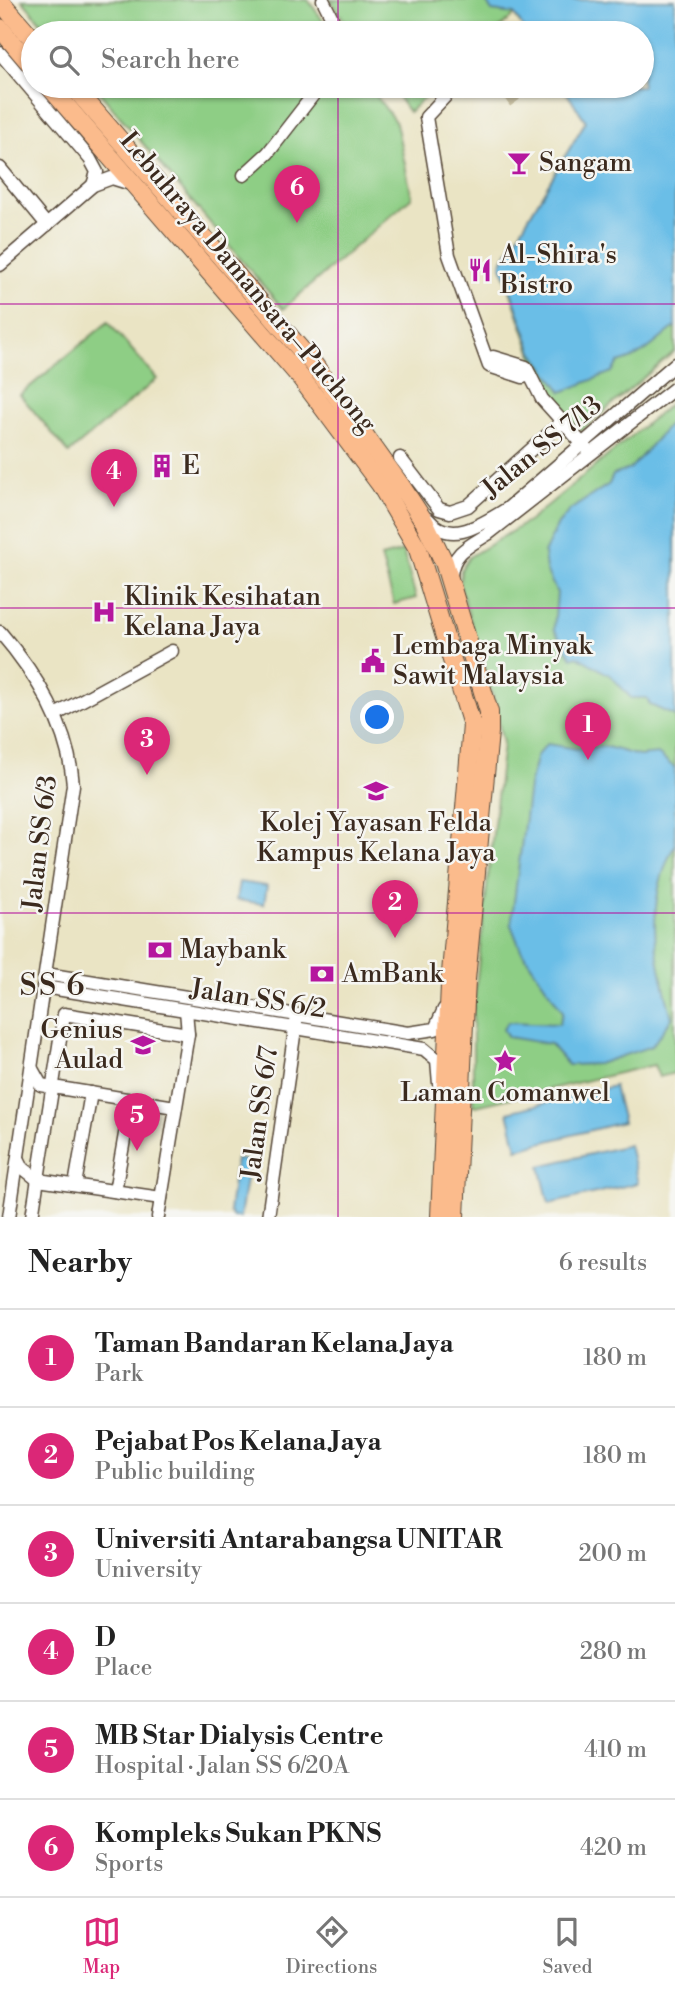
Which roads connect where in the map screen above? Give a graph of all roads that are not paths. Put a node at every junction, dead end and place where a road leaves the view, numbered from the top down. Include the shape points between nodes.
1 (323, 0) edge
2 (0, 1) edge
3 (332, 21) edge
4 (21, 25) edge
5 (0, 28) edge
6 (0, 53) edge
7 (21, 53) edge
8 (21, 78) edge
9 (38, 98) edge
10 (59, 98) edge
11 (83, 98) edge
12 (311, 98) edge
13 (442, 98) edge
14 (93, 138) junction
15 (0, 169) edge
16 (244, 175) dead end
17 (135, 185) junction
18 (93, 186) junction
19 (47, 225) junction
20 (0, 265) edge
21 (675, 365) edge
22 (675, 387) edge
23 (562, 422) junction
24 (588, 449) junction
25 (400, 458) dead end
26 (401, 486) junction
27 (452, 584) junction
28 (0, 632) edge
29 (0, 644) edge
30 (173, 651) dead end
31 (16, 654) junction
32 (55, 715) junction
33 (45, 981) junction
34 (450, 985) junction
35 (445, 1007) junction
36 (186, 1010) junction
37 (297, 1015) junction
38 (295, 1028) junction
39 (188, 1034) junction
40 (32, 1069) junction
41 (439, 1085) junction
42 (51, 1086) junction
43 (91, 1093) junction
44 (131, 1100) junction
45 (176, 1107) junction
46 (18, 1158) junction
47 (38, 1180) junction
48 (75, 1185) junction
49 (115, 1191) junction
50 (161, 1198) junction
51 (453, 1216) edge
52 (9, 1217) edge
53 (32, 1217) edge
54 (158, 1217) edge
55 (268, 1217) edge
56 (432, 1217) edge

1 - 3 street
2 - 4 highway
5 - 7 highway
6 - 8 street
9 - 18 street via 90,159 97,172
10 - 14 highway, Lebuhraya Damansara–Puchong
11 - 26 highway, Lebuhraya Damansara–Puchong via 315,366
12 - 16 street via 268,153
13 - 23 street via 430,110 426,124 449,255 487,359 526,367 542,399
14 - 17 highway, Lebuhraya Damansara–Puchong
14 - 18 street via 102,168
15 - 19 street
17 - 18 street via 112,178
17 - 34 highway, Lebuhraya Damansara–Puchong via 301,378 380,484 418,549 472,724
18 - 19 street
19 - 20 street
21 - 24 street, Jalan SS 7/13
22 - 24 street, Jalan SS 7/13
23 - 24 street
23 - 25 street via 476,500 450,512 439,509
24 - 26 street, Jalan SS 7/13 via 507,509 461,532 438,529
24 - 27 street, Jalan SS 7/13 via 457,555
26 - 27 highway, Lebuhraya Damansara–Puchong via 434,541
27 - 51 highway, Lebuhraya Damansara–Puchong via 489,712 466,980
28 - 31 street, Jalan SS 6/3
29 - 31 street, Jalan SS 6/3
30 - 32 street
31 - 32 street, Jalan SS 6/3
32 - 33 street, Jalan SS 6/3 via 70,750 73,785
33 - 36 street, Jalan SS 6/2
33 - 37 street, Jalan SS 6/2
33 - 40 street, Jalan SS 6/3
34 - 35 highway
34 - 51 highway, Lebuhraya Damansara–Puchong
35 - 37 street, Jalan SS 6/2 via 435,1029 421,1033
35 - 41 highway
36 - 38 street, Jalan SS 6/2
36 - 39 street
37 - 38 street, Jalan SS 6/7
38 - 41 street, Jalan SS 6/2 via 424,1049 437,1060
38 - 55 street, Jalan SS 6/7
39 - 42 street via 64,1014
39 - 45 street
40 - 42 street via 41,1084
40 - 46 street, Jalan SS 6/3
41 - 56 highway
42 - 43 street
42 - 47 street
43 - 44 street
43 - 48 street
44 - 45 street
44 - 49 street
45 - 50 street
46 - 47 street
46 - 52 street, Jalan SS 6/3
47 - 48 street
47 - 53 street
48 - 49 street
49 - 50 street
50 - 54 street

